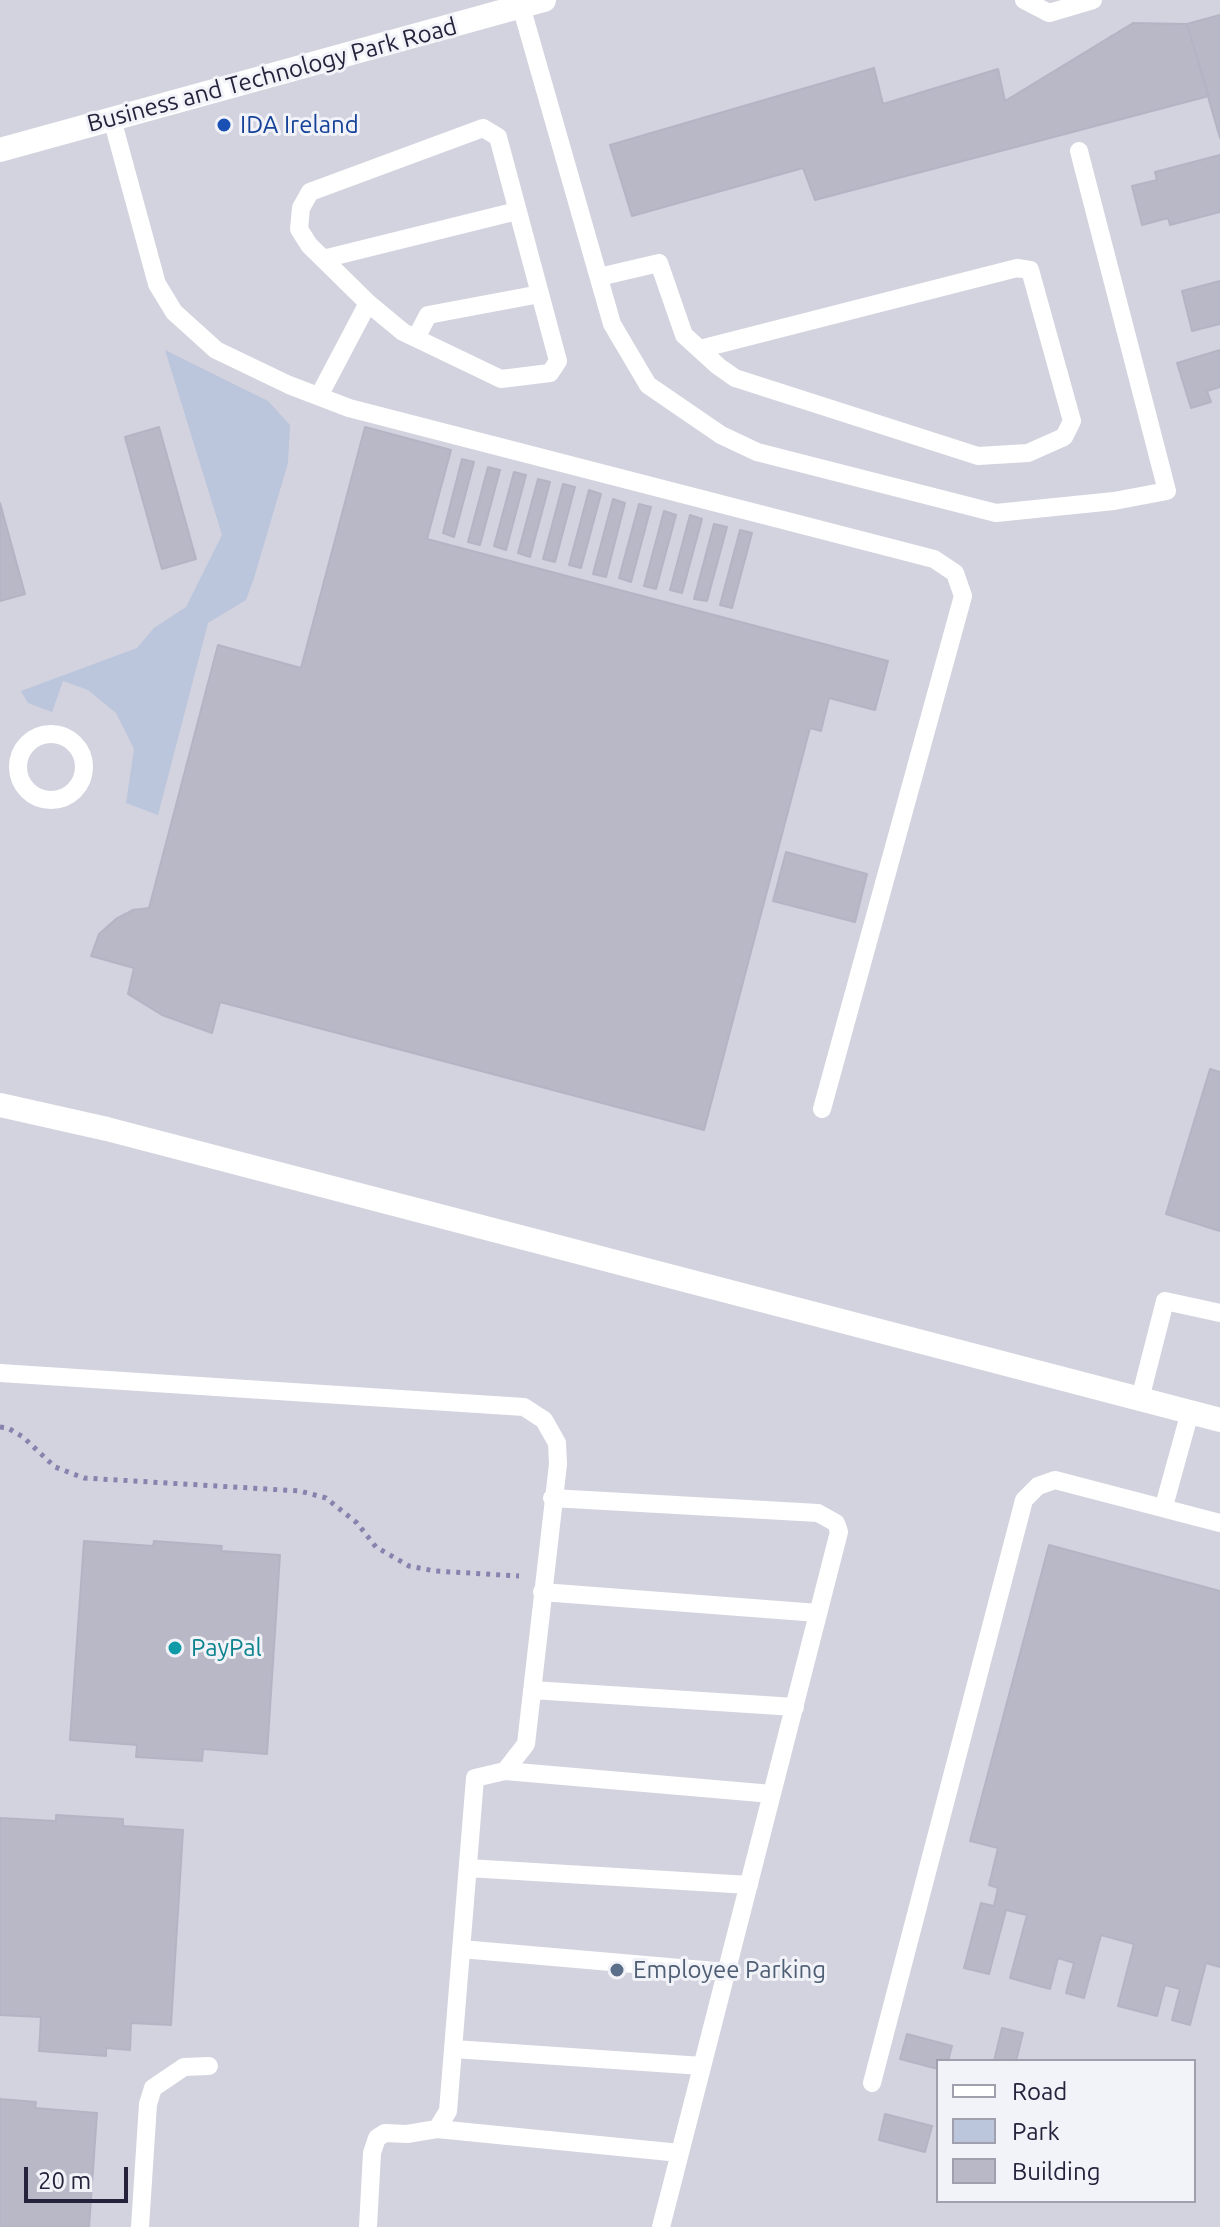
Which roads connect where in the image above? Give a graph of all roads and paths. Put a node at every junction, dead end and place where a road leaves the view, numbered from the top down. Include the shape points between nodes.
1 (1024, 0) edge
2 (1093, 0) edge
3 (532, 3) edge
4 (112, 119) junction
5 (0, 150) edge
6 (1079, 151) dead end
7 (517, 211) junction
8 (323, 259) junction
9 (599, 277) junction
10 (540, 294) junction
11 (368, 303) junction
12 (416, 338) junction
13 (700, 349) junction
14 (319, 396) junction
15 (0, 1105) edge
16 (822, 1109) dead end
17 (1220, 1313) edge
18 (0, 1373) edge
19 (1140, 1399) junction
20 (1190, 1412) junction
21 (1220, 1420) edge
22 (0, 1427) edge
23 (552, 1498) junction
24 (1164, 1506) junction
25 (1220, 1523) edge
26 (543, 1585) junction
27 (818, 1613) junction
28 (532, 1690) junction
29 (795, 1707) junction
30 (505, 1771) junction
31 (772, 1794) junction
32 (468, 1868) junction
33 (749, 1885) junction
34 (461, 1949) junction
35 (726, 1972) junction
36 (454, 2049) junction
37 (209, 2066) dead end
38 (702, 2066) junction
39 (872, 2083) dead end
40 (437, 2129) junction
41 (680, 2153) junction
42 (140, 2227) edge
43 (368, 2227) edge
44 (661, 2227) edge

1 - 2 lane via 1049,13
3 - 4 street, Business and Technology Park Road
3 - 9 lane
4 - 5 street, Business and Technology Park Road
4 - 14 lane via 157,284 174,312 216,350
6 - 9 lane via 1167,491 996,513 757,452 721,435 648,385 612,324
7 - 8 lane
7 - 8 lane via 498,137 483,128 310,192 301,208 299,229
7 - 10 lane
8 - 11 lane
9 - 13 lane via 659,263 684,335
10 - 12 lane via 428,315
10 - 12 lane via 558,361 550,373 501,379
11 - 12 lane
11 - 14 lane
13 - 13 lane via 1017,268 1030,270 1072,421 1064,437 1028,453 978,456 744,383
14 - 16 lane via 934,559 955,573 963,596
15 - 19 street
17 - 19 lane via 1165,1301
18 - 23 lane via 524,1407 544,1420 557,1443
19 - 20 street
20 - 21 street
20 - 24 lane
22 - 26 path via 23,1437 55,1467 84,1478 300,1491 326,1498 376,1547 409,1566
23 - 26 lane
23 - 27 lane via 829,1517 839,1532
24 - 25 lane
24 - 39 lane via 1055,1480 1038,1486 1024,1500
26 - 27 lane
26 - 28 lane
27 - 29 lane
28 - 29 lane
28 - 30 lane via 526,1744
29 - 31 lane
30 - 31 lane
30 - 32 lane via 475,1778
31 - 33 lane
32 - 33 lane
32 - 34 lane
33 - 35 lane
34 - 35 lane
34 - 36 lane
35 - 38 lane
36 - 38 lane
36 - 40 lane via 448,2111
37 - 42 lane via 184,2067 153,2088
38 - 41 lane
40 - 41 lane
40 - 43 lane via 377,2138
41 - 44 lane

